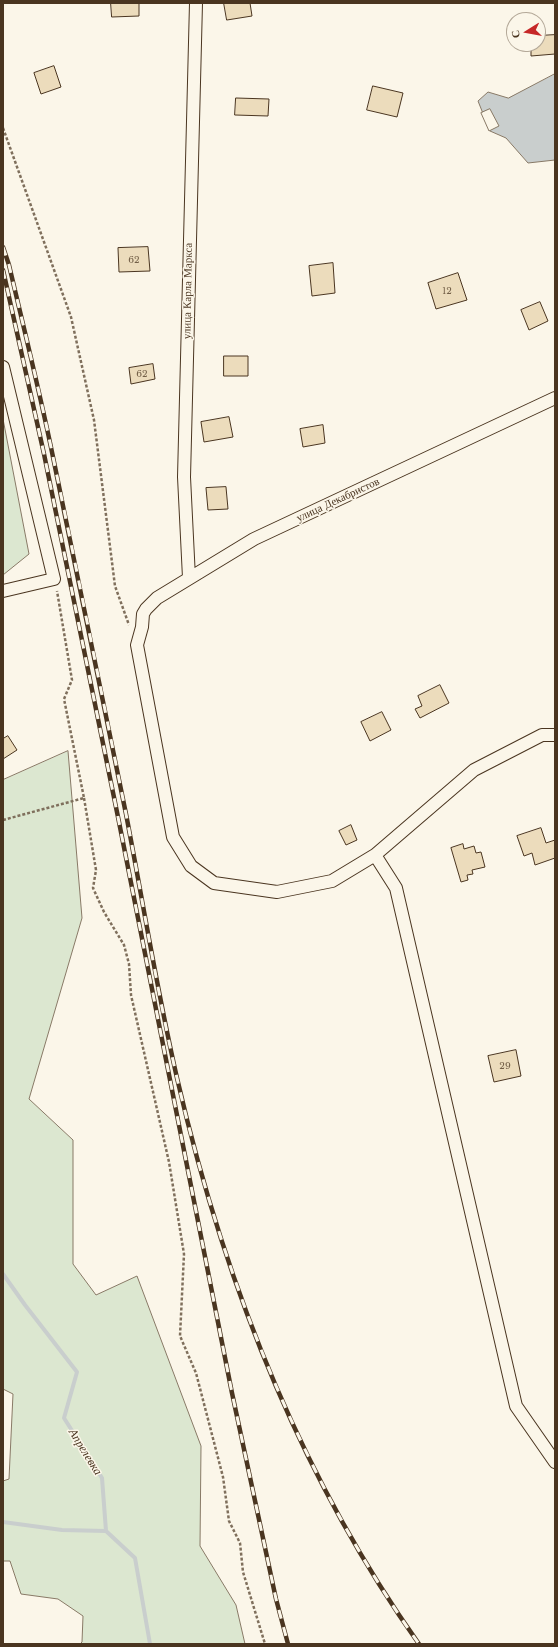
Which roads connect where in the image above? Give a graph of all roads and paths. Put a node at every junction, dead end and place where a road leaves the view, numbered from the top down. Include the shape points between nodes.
1 (196, 3) edge
2 (3, 128) edge
3 (3, 367) edge
4 (555, 398) edge
5 (54, 578) junction
6 (189, 578) junction
7 (3, 591) edge
8 (137, 645) junction
9 (555, 735) edge
10 (84, 798) junction
11 (3, 820) edge
12 (375, 855) junction
13 (555, 1462) edge
14 (265, 1644) edge

1 - 6 street, улица Карла Маркса via 184,477
2 - 8 path via 71,317 94,420 115,586
3 - 5 street
4 - 6 street, улица Декабристов via 254,539
5 - 7 street
5 - 10 path via 72,680 64,699
6 - 8 street, улица Декабристов via 157,598 146,609
8 - 12 street via 173,837 191,866 214,883 277,892 332,881
9 - 12 street via 542,735 474,770
10 - 11 path
10 - 14 path via 96,870 93,888 124,944 129,964 131,995 169,1162 184,1254 180,1336 196,1373 223,1477 229,1521 240,1543 244,1572
12 - 13 street via 396,888 516,1406

